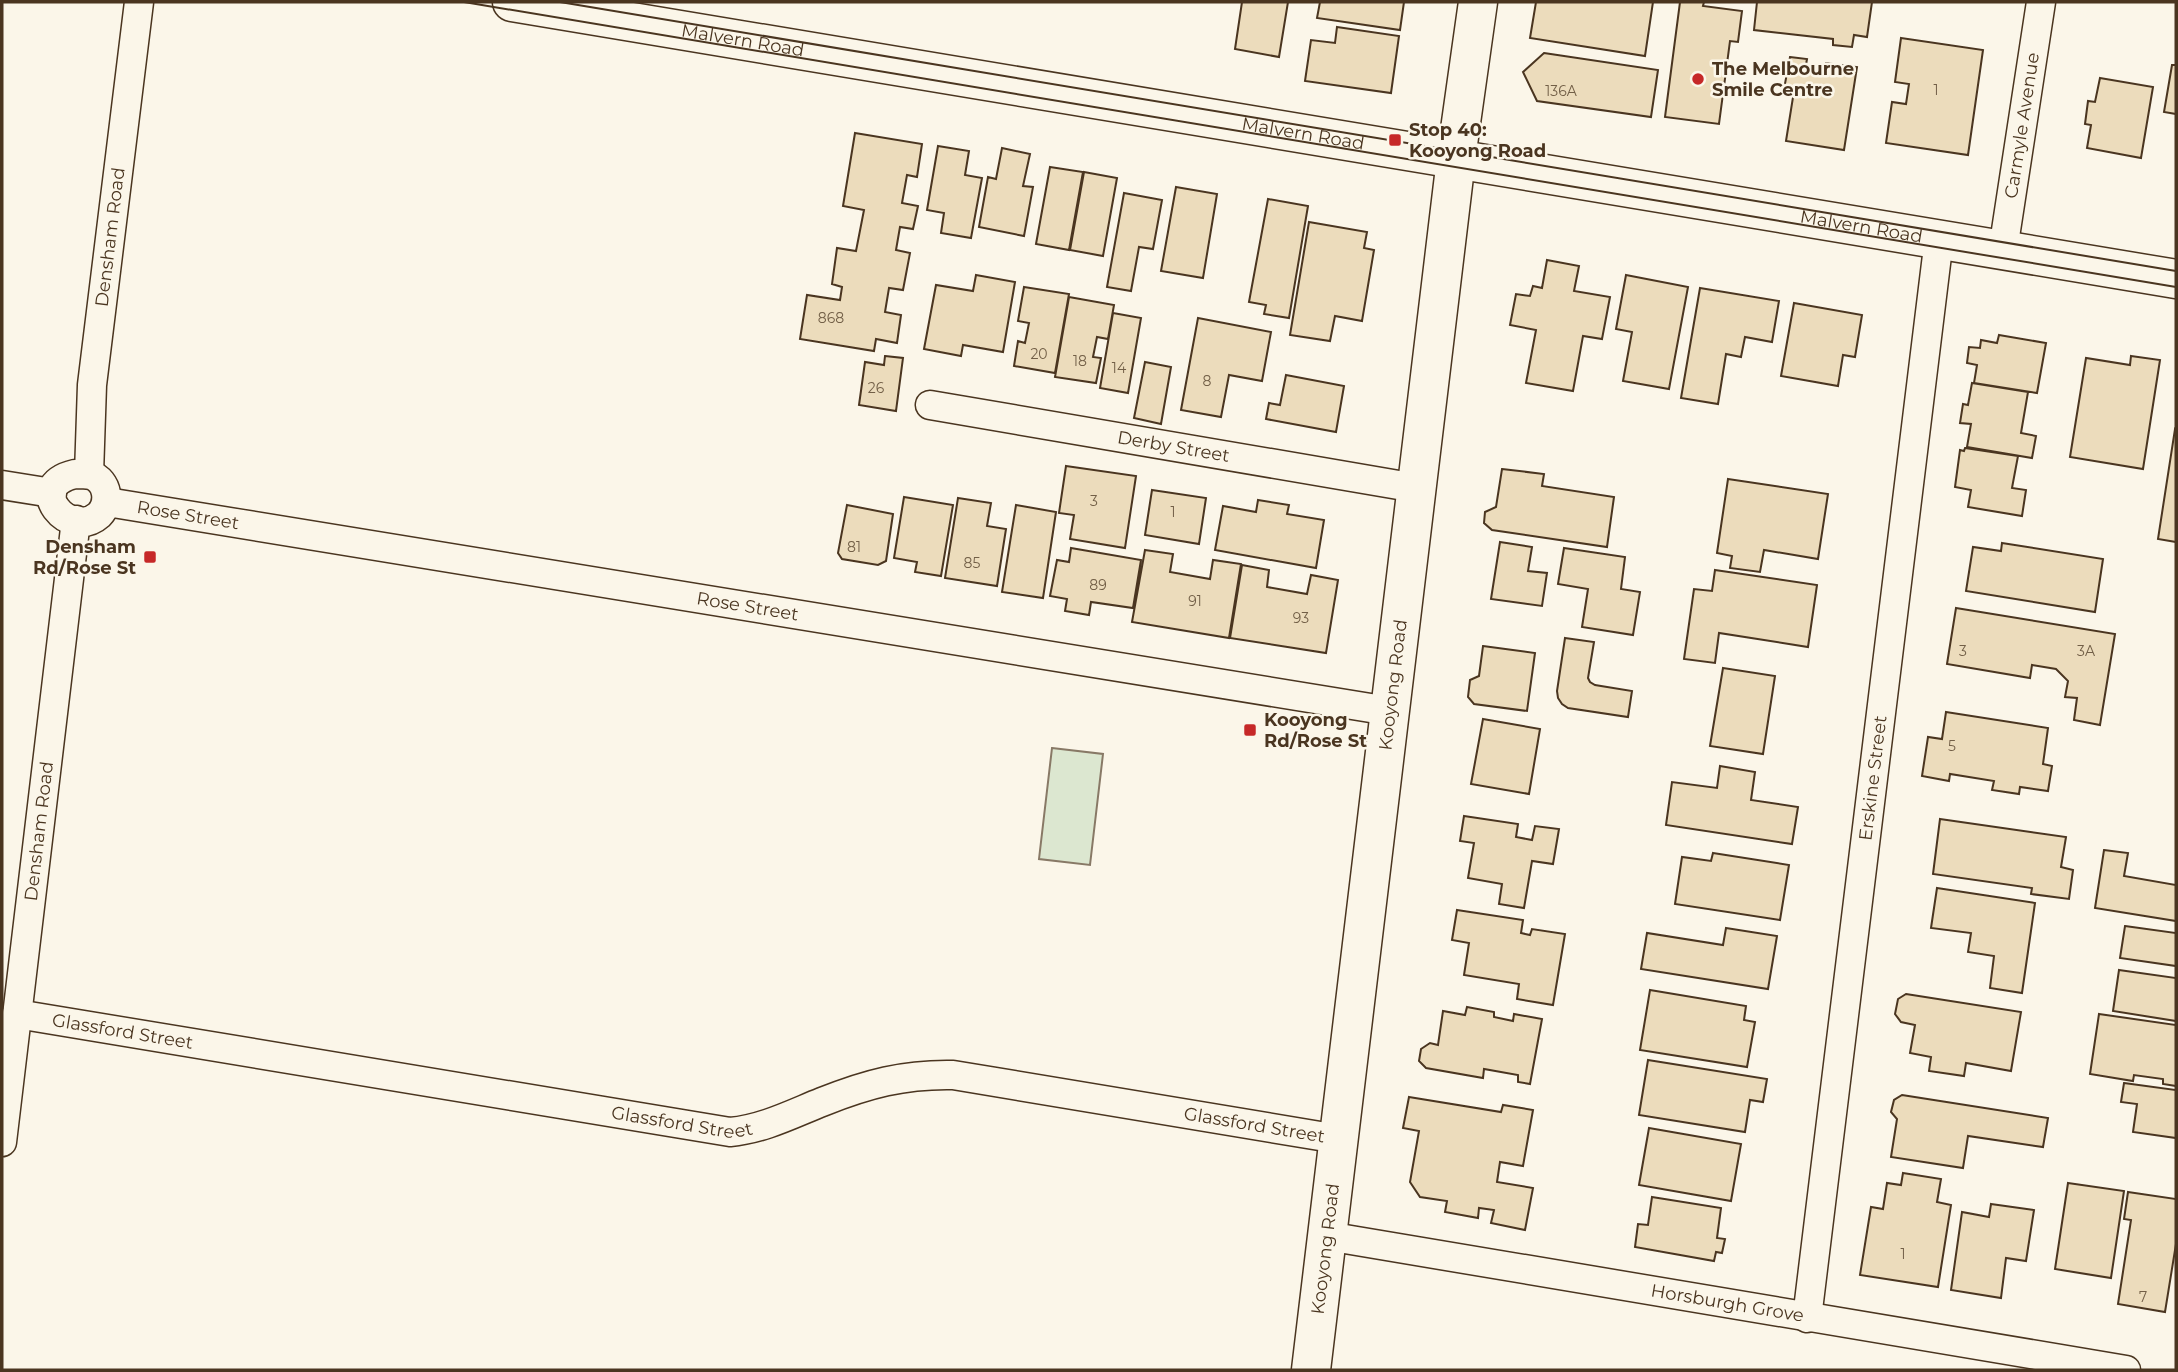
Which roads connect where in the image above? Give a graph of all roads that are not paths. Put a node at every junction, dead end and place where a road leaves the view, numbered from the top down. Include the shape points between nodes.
1 (139, 2) edge
2 (512, 2) edge
3 (1478, 2) edge
4 (2041, 2) edge
5 (1456, 159) junction
6 (1939, 239) junction
7 (2003, 250) junction
8 (2176, 279) edge
9 (930, 405) dead end
10 (89, 474) junction
11 (2, 485) edge
12 (1416, 488) junction
13 (52, 493) junction
14 (107, 502) junction
15 (76, 520) junction
16 (1389, 711) junction
17 (17, 1014) junction
18 (1338, 1139) junction
19 (2, 1142) edge
20 (1327, 1236) junction
21 (1807, 1318) junction
22 (1311, 1370) edge
23 (2126, 1370) edge

1 - 10 street, Densham Road via 92,386
2 - 5 main road, Malvern Road
3 - 5 main road, Kooyong Road
4 - 7 street, Carmyle Avenue
5 - 6 main road, Malvern Road
5 - 12 main road, Kooyong Road
6 - 7 main road, Malvern Road
6 - 21 street, Erskine Street
7 - 8 main road, Malvern Road
9 - 12 street, Derby Street
10 - 13 street via 63,477
10 - 14 street via 101,482
11 - 13 street
12 - 16 main road, Kooyong Road
13 - 15 street via 57,512
14 - 15 street via 95,518
14 - 16 street, Rose Street
15 - 17 street, Densham Road
16 - 18 main road, Kooyong Road
17 - 18 street, Glassford Street via 730,1132 747,1130 864,1086 924,1074 953,1075
17 - 19 street, Densham Road
18 - 20 main road, Kooyong Road
20 - 21 street, Horsburgh Grove
20 - 22 main road, Kooyong Road
21 - 23 street, Horsburgh Grove

